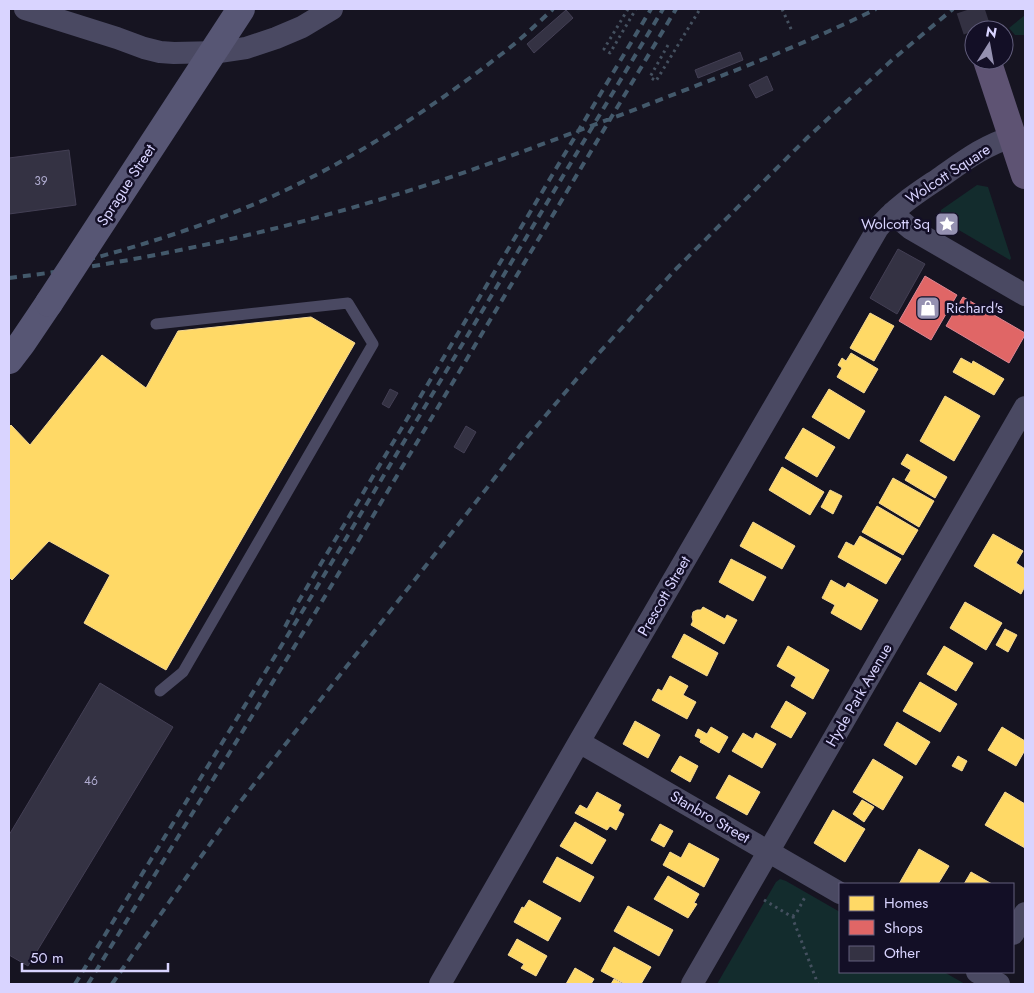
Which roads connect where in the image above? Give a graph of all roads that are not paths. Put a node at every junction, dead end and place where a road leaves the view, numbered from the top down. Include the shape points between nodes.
1 (24, 9) edge
2 (241, 9) edge
3 (332, 9) edge
4 (990, 70) edge
5 (1012, 137) junction
6 (1025, 175) edge
7 (893, 212) junction
8 (1025, 295) edge
9 (156, 324) dead end
10 (9, 360) edge
11 (1025, 407) edge
12 (160, 691) dead end
13 (579, 742) junction
14 (769, 851) junction
15 (839, 892) edge
16 (1025, 913) edge
17 (1014, 932) edge
18 (440, 984) edge
19 (692, 984) edge

1 - 3 street via 144,48 174,53 246,48 302,28
2 - 10 main road, Sprague Street, bridge
4 - 5 main road
5 - 6 main road
5 - 7 street, Wolcott Square via 974,154
7 - 8 street, Wolcott Square via 912,229
7 - 13 street, Prescott Street via 873,236
9 - 12 lane via 348,303 373,344 183,672
11 - 14 street, Hyde Park Avenue
13 - 14 street, Stanbro Street
13 - 18 street, Prescott Street
14 - 15 street, Stanbro Street
14 - 19 street, Hyde Park Avenue
16 - 17 street

